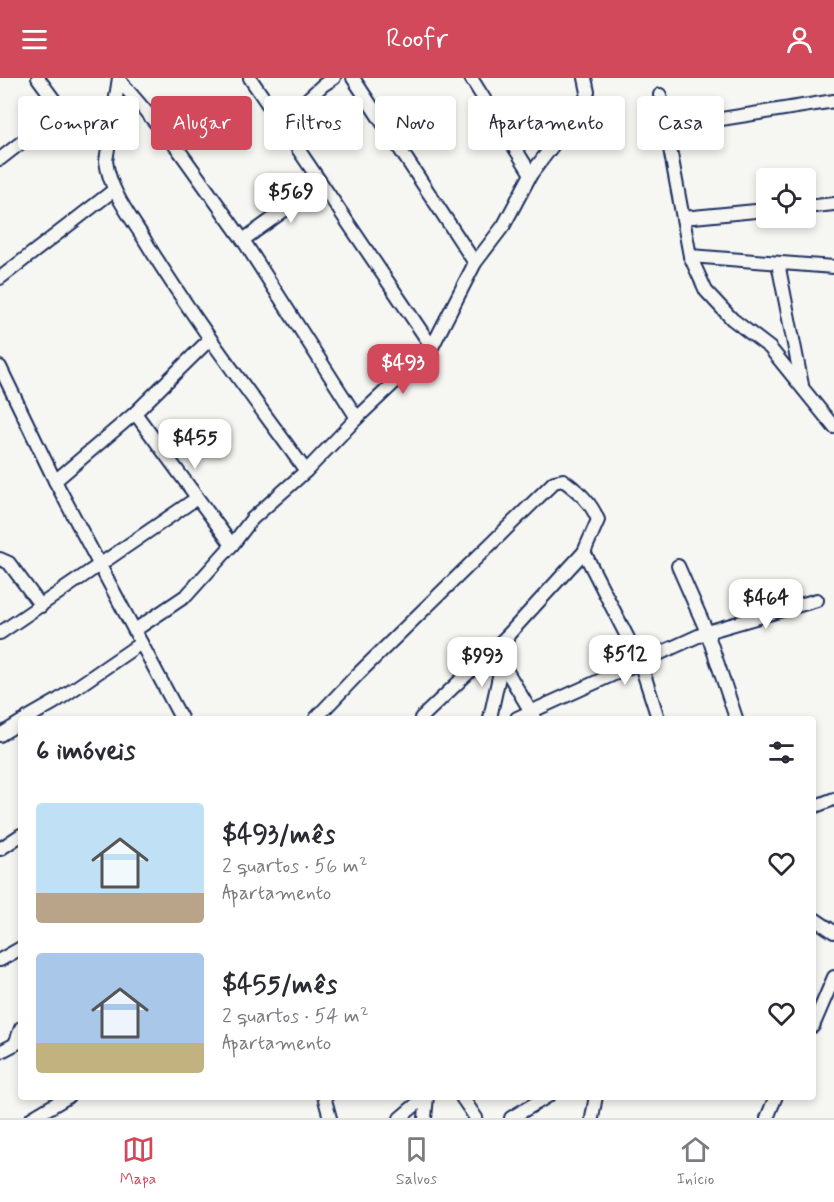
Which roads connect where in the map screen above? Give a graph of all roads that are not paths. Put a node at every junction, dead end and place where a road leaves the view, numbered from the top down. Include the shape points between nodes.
1 (38, 78) edge
2 (250, 78) edge
3 (334, 78) edge
4 (353, 78) edge
5 (471, 78) edge
6 (585, 78) edge
7 (119, 79) edge
8 (311, 96) edge
9 (264, 99) edge
10 (834, 100) edge
11 (724, 118) edge
12 (298, 150) edge
13 (669, 150) edge
14 (0, 159) edge
15 (531, 174) junction
16 (321, 184) junction
17 (114, 190) junction
18 (834, 204) edge
19 (816, 206) edge
20 (756, 211) edge
21 (683, 218) junction
22 (243, 240) junction
23 (690, 256) junction
24 (475, 263) junction
25 (778, 263) junction
26 (834, 267) edge
27 (0, 278) edge
28 (210, 339) junction
29 (432, 347) junction
30 (1, 373) edge
31 (802, 386) junction
32 (135, 414) junction
33 (357, 418) junction
34 (834, 427) edge
35 (306, 471) junction
36 (55, 481) junction
37 (197, 498) junction
38 (232, 545) junction
39 (584, 552) junction
40 (0, 559) edge
41 (101, 566) junction
42 (678, 566) dead end
43 (817, 600) dead end
44 (41, 606) junction
45 (135, 630) junction
46 (707, 632) junction
47 (0, 633) edge
48 (508, 635) junction
49 (141, 643) junction
50 (502, 663) junction
51 (640, 663) junction
52 (532, 715) edge
53 (30, 716) edge
54 (178, 716) edge
55 (317, 716) edge
56 (423, 716) edge
57 (490, 716) edge
58 (657, 716) edge
59 (735, 716) edge
60 (18, 724) edge
61 (0, 735) edge
62 (834, 799) edge
63 (816, 806) edge
64 (18, 837) edge
65 (0, 849) edge
66 (816, 920) edge
67 (834, 933) edge
68 (18, 950) edge
69 (0, 960) edge
70 (834, 977) edge
71 (816, 1017) edge
72 (18, 1043) edge
73 (0, 1052) edge
74 (62, 1100) edge
75 (325, 1100) edge
76 (424, 1100) edge
77 (426, 1100) edge
78 (427, 1100) edge
79 (464, 1100) edge
80 (541, 1100) edge
81 (595, 1100) edge
82 (774, 1100) edge
83 (32, 1118) edge
84 (330, 1118) edge
85 (400, 1118) edge
86 (413, 1118) edge
87 (425, 1118) edge
88 (476, 1118) edge
89 (511, 1118) edge
90 (592, 1118) edge
91 (767, 1118) edge

1 - 14 street via 56,100 59,113
2 - 9 street
3 - 8 street
4 - 24 street
5 - 15 street
6 - 15 street via 588,92 582,107
7 - 17 street via 106,161
7 - 22 street via 178,149
10 - 11 street
12 - 16 street
13 - 21 street
15 - 24 street via 504,225
16 - 22 street
16 - 29 street
17 - 27 street
17 - 28 street
18 - 19 street
20 - 21 street
21 - 23 street
22 - 33 street
23 - 25 street
23 - 31 street via 706,291 732,319 770,348
24 - 29 street
25 - 26 street
25 - 31 street
28 - 32 street
28 - 35 street
29 - 33 street
30 - 36 street
31 - 34 street
32 - 36 street
32 - 37 street
33 - 35 street
35 - 38 street via 252,519
36 - 41 street
37 - 38 street
37 - 41 street
38 - 45 street via 187,595
39 - 48 street
39 - 51 street
39 - 55 street via 598,520 594,510 581,493 563,480 554,482
40 - 44 street via 9,563
41 - 44 street
41 - 45 street
42 - 46 street
43 - 46 street
44 - 47 street
45 - 49 street
46 - 51 street
46 - 59 street
48 - 50 street
48 - 56 street
49 - 53 street
49 - 54 street
50 - 52 street
50 - 57 street
51 - 52 street
51 - 58 street
60 - 61 street
62 - 63 street
64 - 65 street
66 - 67 street
68 - 69 street
70 - 71 street
72 - 73 street
74 - 83 street
75 - 84 street
76 - 85 street
77 - 86 street
78 - 87 street
79 - 88 street
80 - 89 street
81 - 90 street
82 - 91 street

